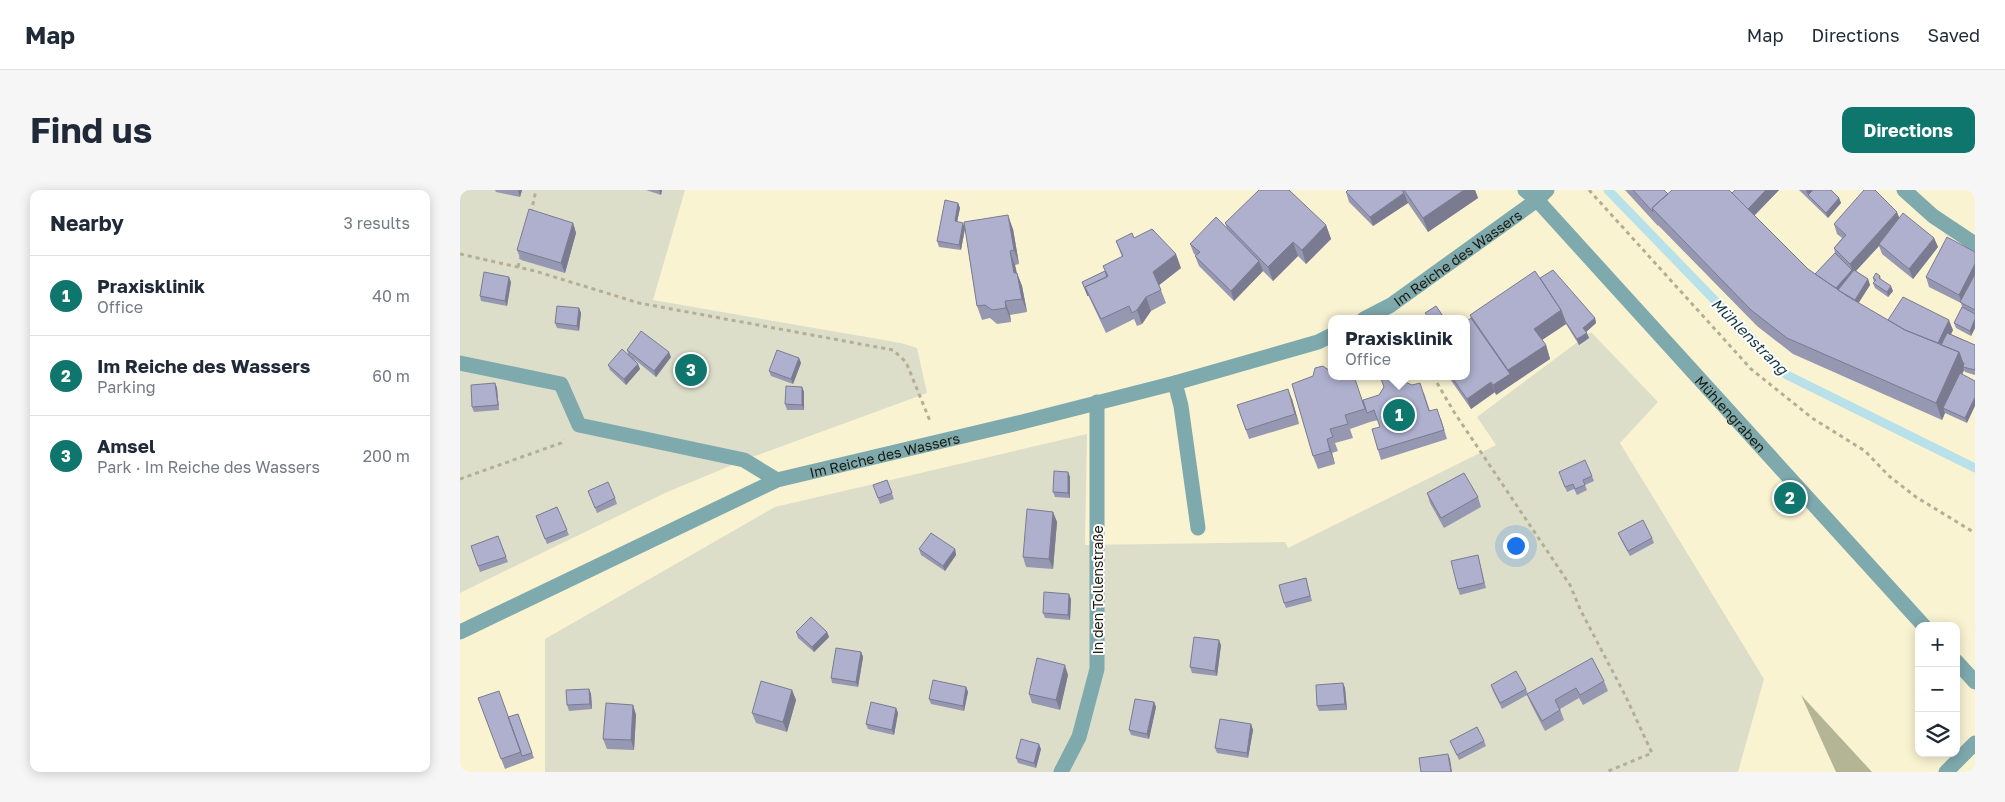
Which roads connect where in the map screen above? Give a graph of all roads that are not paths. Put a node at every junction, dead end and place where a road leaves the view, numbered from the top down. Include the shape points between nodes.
1 (1904, 190) edge
2 (1536, 193) edge
3 (1975, 244) edge
4 (1372, 315) edge
5 (1328, 337) edge
6 (460, 363) edge
7 (1175, 383) junction
8 (1097, 402) junction
9 (777, 480) junction
10 (1198, 528) dead end
11 (1920, 622) edge
12 (460, 632) edge
13 (1960, 665) edge
14 (1975, 682) edge
15 (1975, 743) edge
16 (1061, 772) edge
17 (1946, 772) edge

1 - 3 street via 1933,216
2 - 4 street, Im Reiche des Wassers via 1392,305
2 - 11 street, Mühlengraben
5 - 7 street, Im Reiche des Wassers
6 - 9 street via 562,384 579,425 744,460
7 - 8 street, Im Reiche des Wassers
7 - 10 street
8 - 9 street, Im Reiche des Wassers
8 - 16 street, In den Tollenstraße via 1097,669 1079,737
9 - 12 street, Im Reiche des Wassers
13 - 14 street
15 - 17 street

